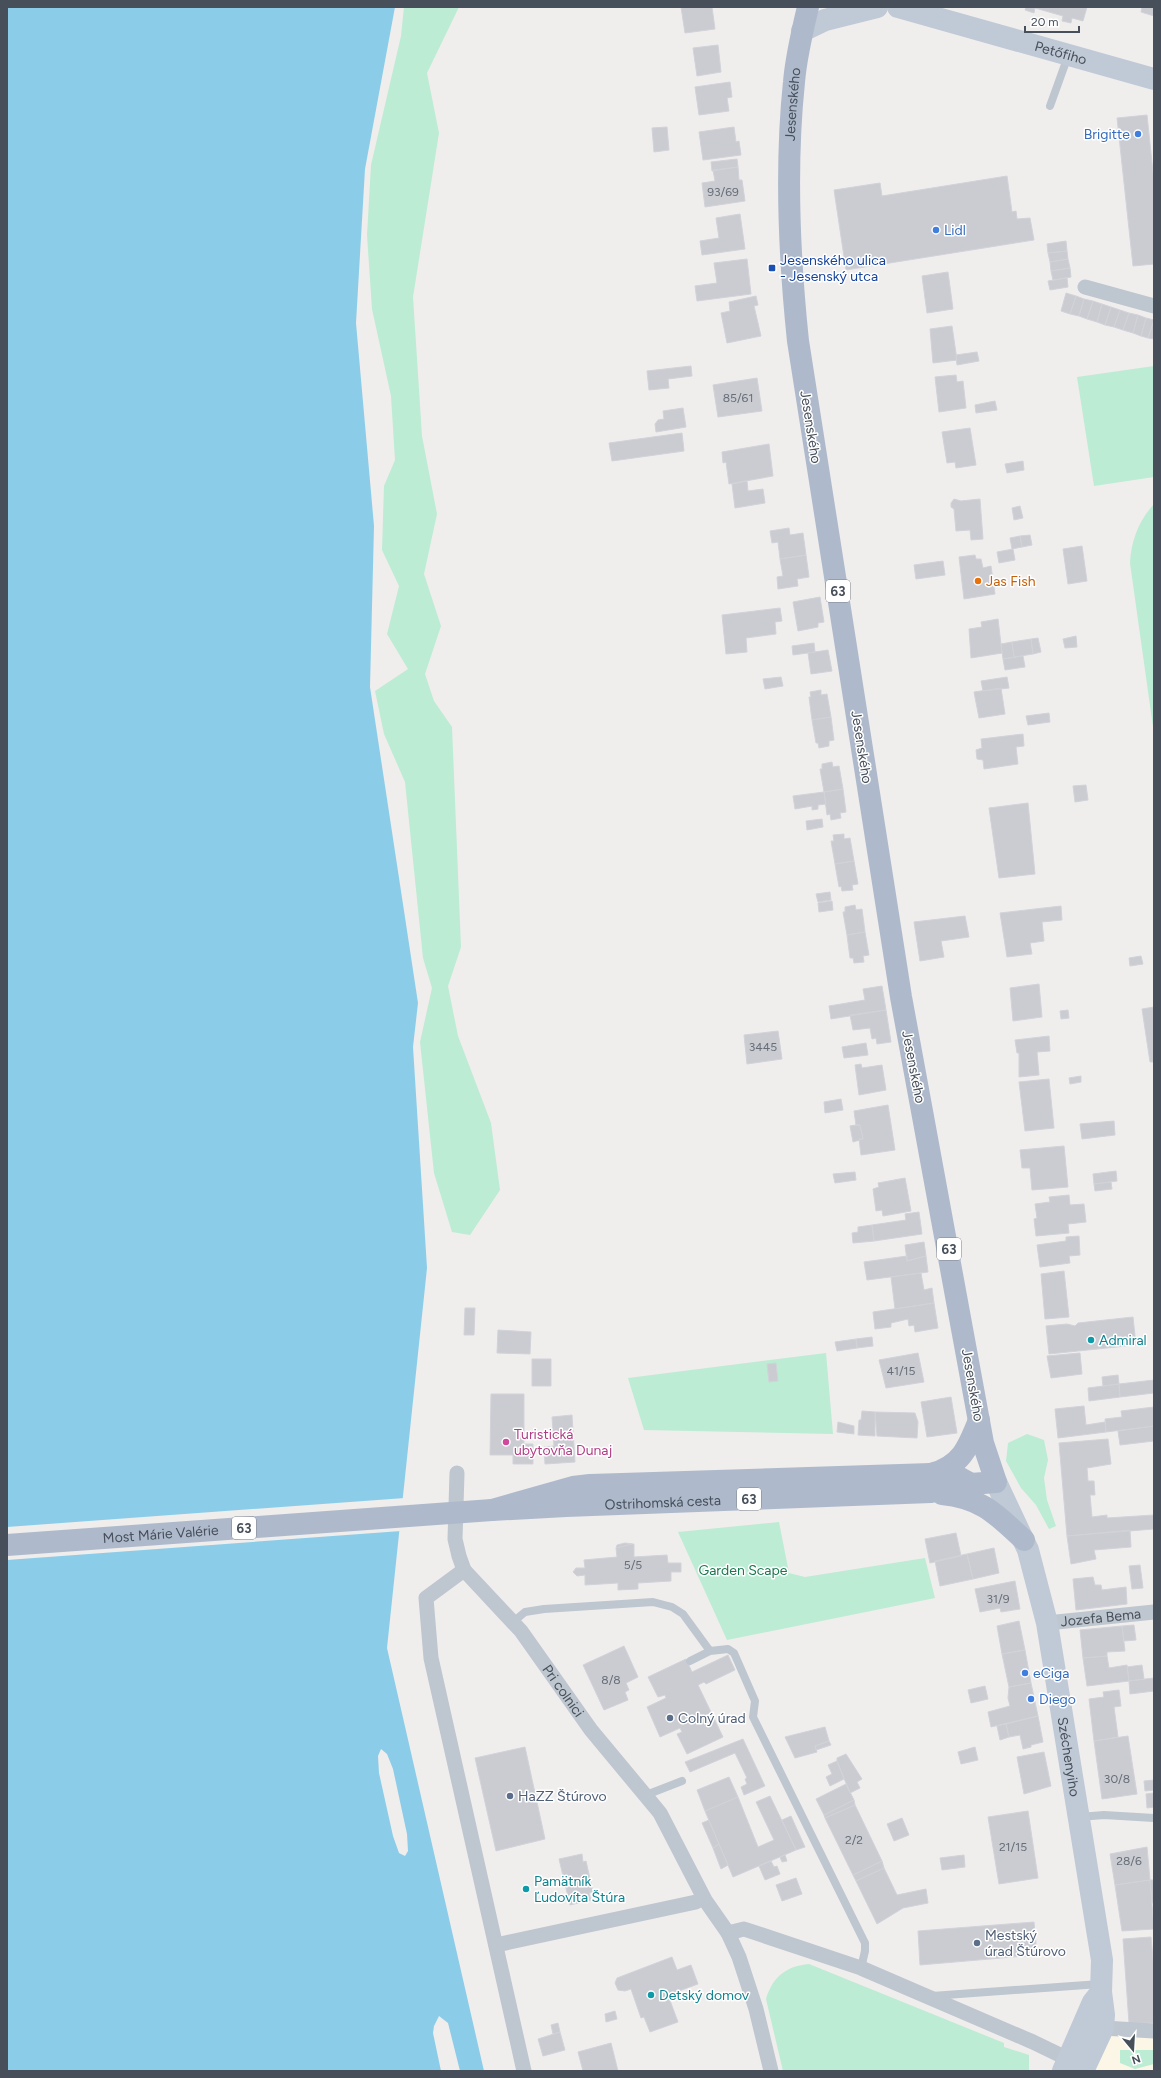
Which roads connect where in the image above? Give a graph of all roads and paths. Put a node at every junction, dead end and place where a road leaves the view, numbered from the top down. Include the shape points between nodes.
1 (808, 7) edge
2 (877, 7) edge
3 (898, 7) edge
4 (802, 31) junction
5 (1068, 55) junction
6 (1154, 79) edge
7 (1050, 106) dead end
8 (1085, 287) dead end
9 (1154, 306) edge
10 (979, 1420) junction
11 (457, 1473) dead end
12 (996, 1482) junction
13 (931, 1483) junction
14 (486, 1511) joint
15 (1024, 1540) junction
16 (7, 1545) edge
17 (464, 1570) junction
18 (1154, 1612) edge
19 (513, 1622) junction
20 (1047, 1623) junction
21 (710, 1651) junction
22 (690, 1661) dead end
23 (682, 1782) dead end
24 (646, 1795) junction
25 (1078, 1817) junction
26 (1154, 1818) edge
27 (701, 1901) junction
28 (728, 1933) junction
29 (496, 1945) junction
30 (861, 1968) junction
31 (1101, 1988) junction
32 (927, 1996) junction
33 (1103, 2028) junction
34 (1154, 2031) edge
35 (1063, 2064) edge
36 (524, 2071) edge
37 (771, 2071) edge
38 (1083, 2071) edge

1 - 4 main road, Jesenského / 63
2 - 4 street via 825,20
3 - 5 street, Petőfiho
4 - 10 main road, Jesenského / 63 via 794,81 788,226 798,341 901,997
5 - 6 street, Petőfiho
5 - 7 lane
8 - 9 street
10 - 12 main road, Jesenského / 63 via 983,1443
10 - 13 main road via 970,1444 962,1455
11 - 17 street, Pri colnici via 455,1539
12 - 13 main road, 63
12 - 15 street, Széchenyiho
13 - 14 main road, Ostrihomská cesta / 63
13 - 15 main road via 953,1495 980,1503
14 - 16 main road, Most Márie Valérie / 63
15 - 20 street, Széchenyiho
17 - 19 street, Pri colnici
17 - 29 street via 426,1598 431,1658
18 - 20 street, Jozefa Bema
19 - 21 lane via 525,1612 544,1609 653,1602 672,1607 683,1614
19 - 24 street, Pri colnici via 590,1730
20 - 25 street, Széchenyiho
21 - 22 lane
21 - 30 lane via 728,1649 734,1653 755,1701 753,1717 865,1943 866,1951
23 - 24 lane
24 - 27 street, Pri colnici via 660,1813
25 - 26 lane
25 - 31 street, Széchenyiho via 1102,1960
27 - 28 street, Pri colnici
27 - 29 street
28 - 30 street via 744,1929
28 - 37 street, Pri colnici via 747,1977
29 - 36 street
30 - 32 street
31 - 32 lane
31 - 33 street, Széchenyiho
31 - 35 street
32 - 35 street via 1033,2042
33 - 34 street
33 - 38 street

